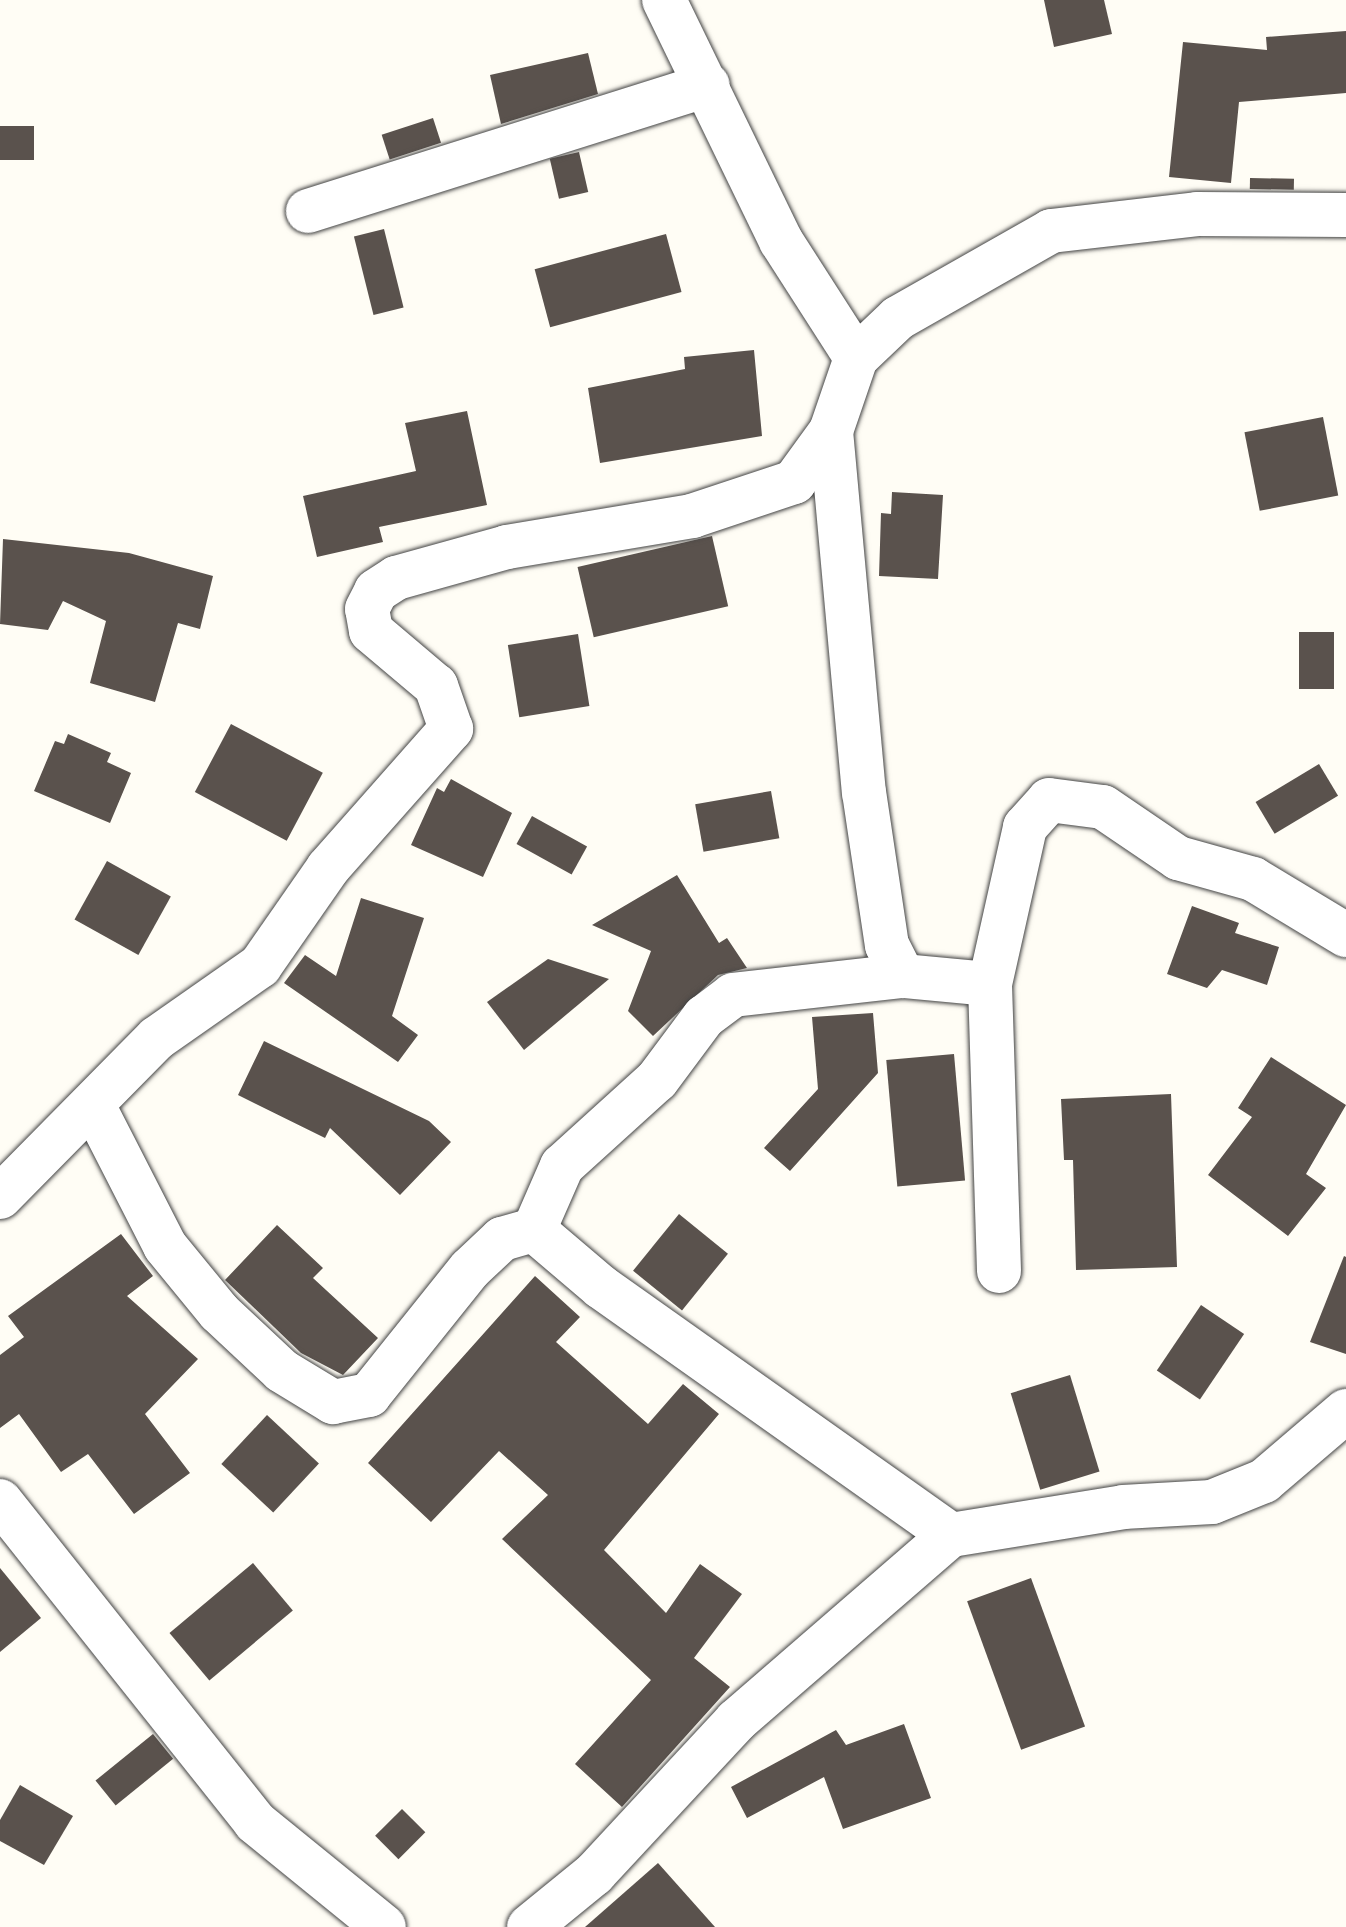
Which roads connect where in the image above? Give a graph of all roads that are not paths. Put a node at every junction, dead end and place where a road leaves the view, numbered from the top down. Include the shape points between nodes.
1 (664, 0) edge
2 (708, 85) junction
3 (308, 211) dead end
4 (1346, 215) edge
5 (856, 358) junction
6 (831, 431) junction
7 (1346, 935) edge
8 (903, 976) junction
9 (990, 984) junction
10 (93, 1105) junction
11 (0, 1197) edge
12 (534, 1230) junction
13 (999, 1271) dead end
14 (1346, 1411) edge
15 (0, 1501) edge
16 (951, 1535) junction
17 (384, 1927) edge
18 (529, 1927) edge

1 - 2 street
2 - 3 street
2 - 5 street via 781,241
4 - 5 street via 1197,214 1051,231 898,318
5 - 6 street
6 - 8 street via 864,792 887,945
6 - 10 street via 794,482 692,516 507,547 396,578 376,591 367,609 371,631 436,686 451,729 328,868 260,966 157,1038
7 - 9 street via 1253,879 1178,858 1103,807 1049,800 1025,827
8 - 9 street
8 - 12 street via 733,995 704,1017 657,1080 562,1166
9 - 13 street
10 - 11 street
10 - 12 street via 165,1246 219,1312 282,1371 333,1402 369,1395 470,1269 502,1239
12 - 16 street via 601,1287
14 - 16 street via 1264,1481 1212,1502 1123,1507
15 - 17 street via 255,1822
16 - 18 street via 736,1721 594,1874

